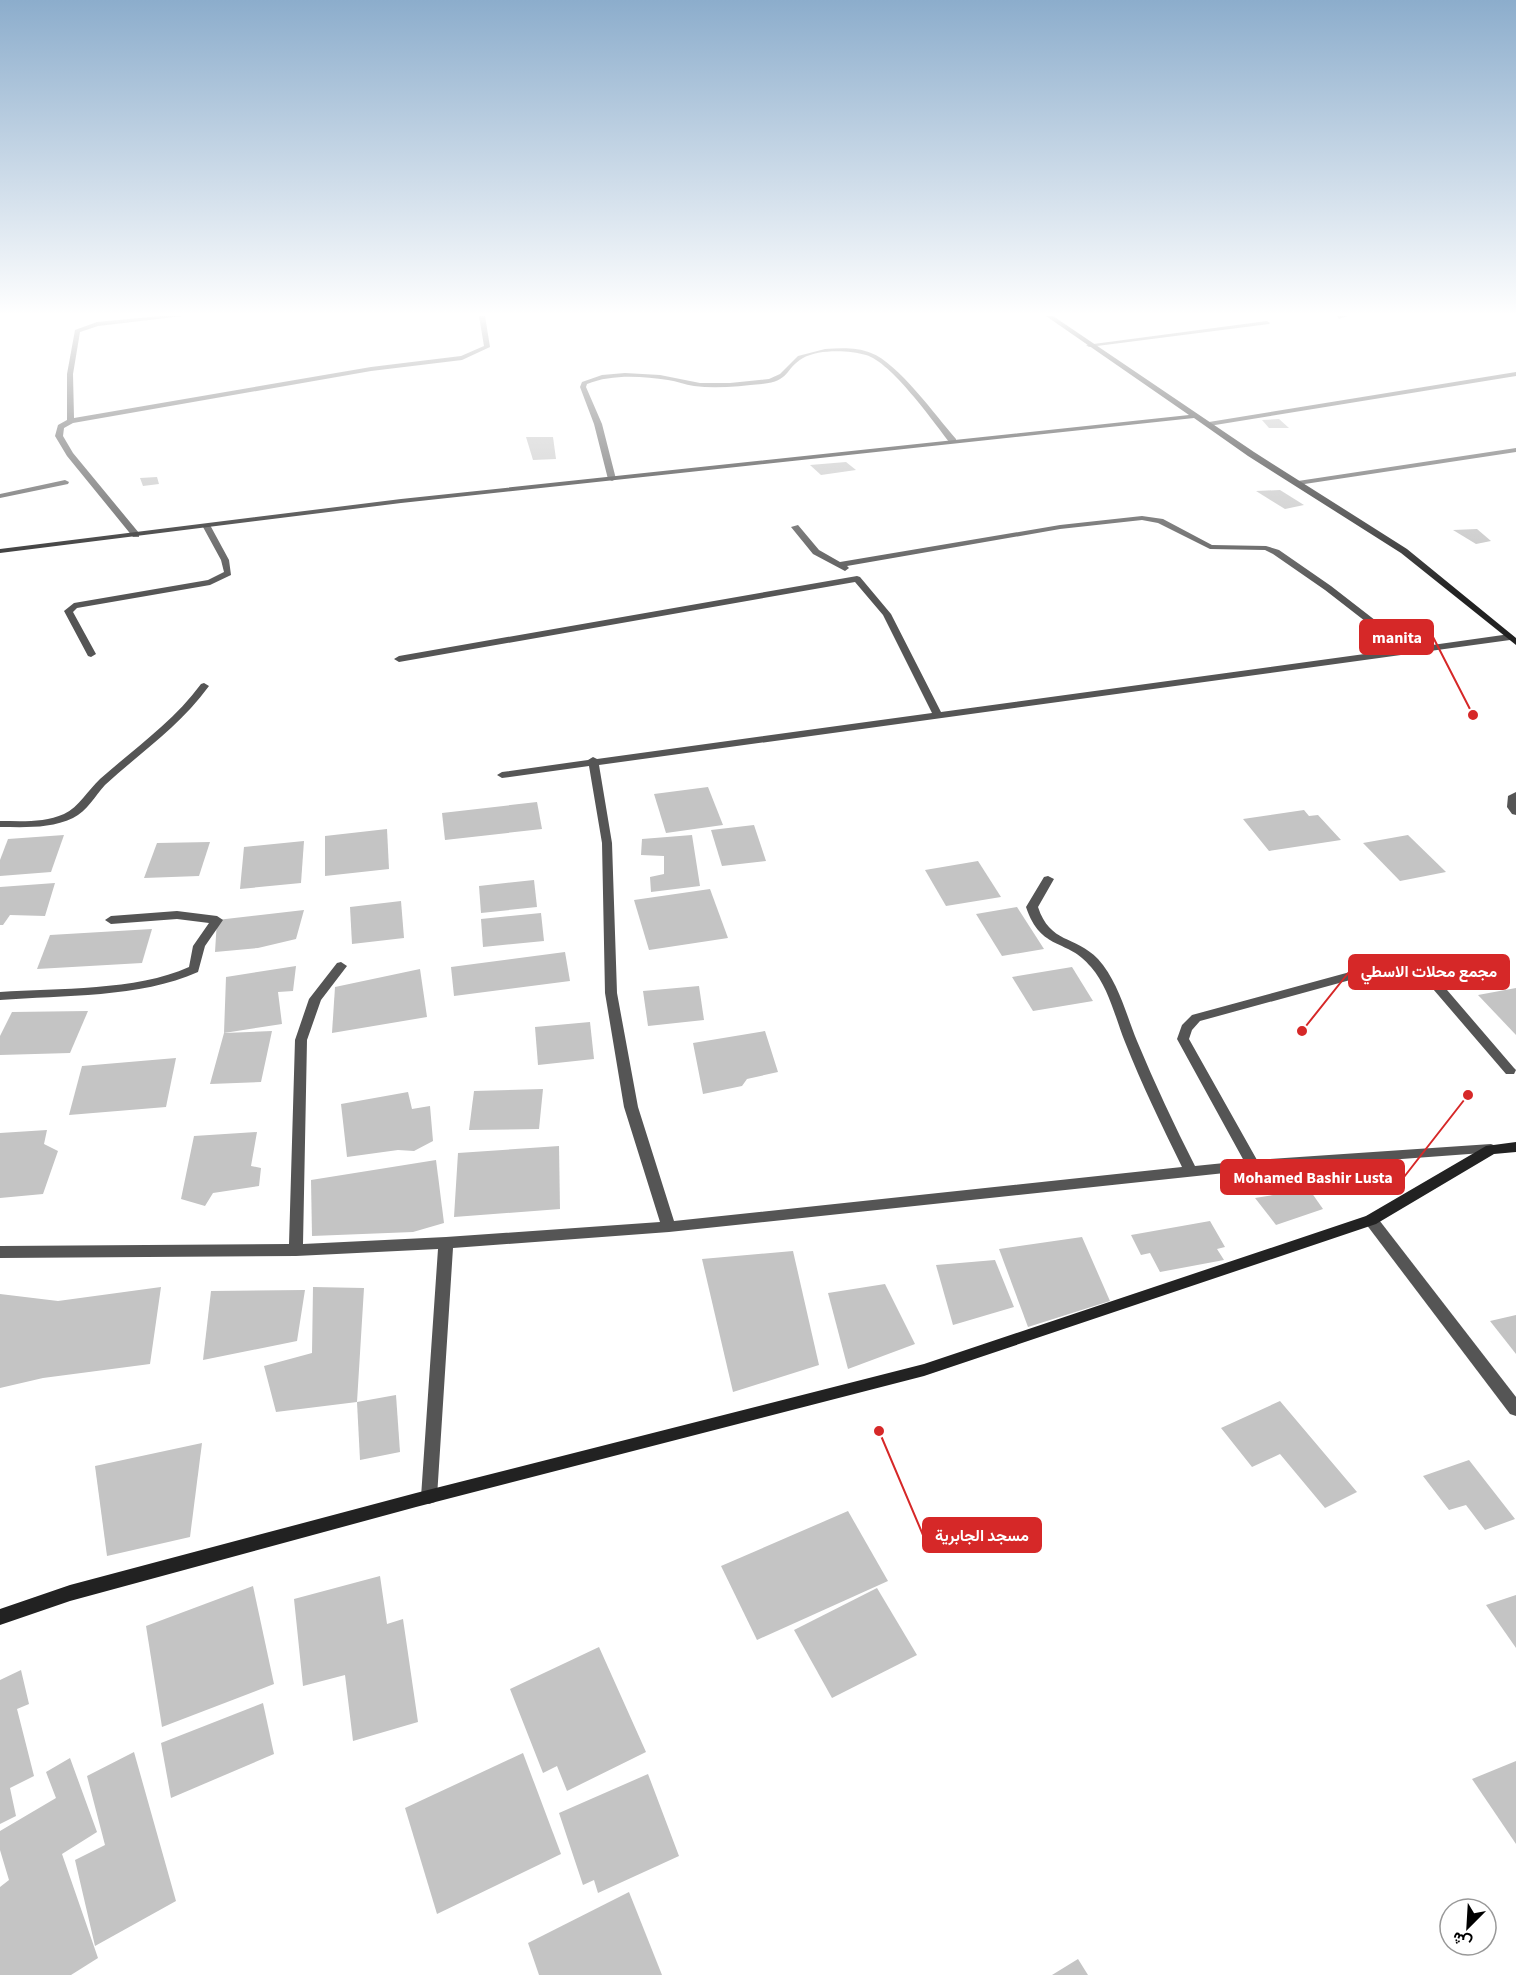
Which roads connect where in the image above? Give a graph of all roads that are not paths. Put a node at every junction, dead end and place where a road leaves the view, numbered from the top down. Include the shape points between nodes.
1 (71, 408) edge
2 (148, 408) edge
3 (592, 408) edge
4 (925, 408) edge
5 (1184, 408) edge
6 (1306, 408) edge
7 (1196, 416) junction
8 (71, 422) junction
9 (1209, 424) junction
10 (953, 441) junction
11 (1516, 450) edge
12 (612, 479) junction
13 (65, 482) dead end
14 (1298, 483) junction
15 (0, 496) edge
16 (795, 526) dead end
17 (207, 527) junction
18 (136, 535) junction
19 (0, 551) edge
20 (841, 564) junction
21 (857, 579) junction
22 (1513, 640) edge
23 (1407, 649) junction
24 (92, 654) dead end
25 (399, 658) dead end
26 (204, 686) dead end
27 (937, 714) junction
28 (593, 760) junction
29 (502, 775) dead end
30 (1516, 795) edge
31 (1516, 812) edge
32 (0, 824) edge
33 (1048, 879) dead end
34 (111, 920) dead end
35 (341, 966) dead end
36 (0, 996) edge
37 (1510, 1071) dead end
38 (1516, 1147) edge
39 (1491, 1149) junction
40 (1253, 1165) junction
41 (1191, 1171) junction
42 (1371, 1220) junction
43 (669, 1227) junction
44 (446, 1243) junction
45 (296, 1250) junction
46 (0, 1252) edge
47 (1516, 1409) edge
48 (429, 1497) junction
49 (0, 1617) edge

1 - 8 street
2 - 8 street
3 - 12 street
4 - 10 street
5 - 7 street
6 - 9 street
7 - 9 street
7 - 10 street
8 - 18 street via 62,427 59,436
9 - 14 street
10 - 12 street
11 - 14 street
12 - 17 street
13 - 15 street
14 - 22 street via 1404,551
16 - 20 street via 816,552
17 - 18 street
17 - 24 street via 225,560 228,573 221,579 85,602 68,611
18 - 19 street
20 - 21 street
20 - 23 street via 1060,527 1154,519 1205,546 1266,548 1276,552
21 - 25 street
21 - 27 street via 887,614
22 - 23 street
23 - 27 street
26 - 32 street via 190,707 102,782 72,815 57,821
27 - 28 street
28 - 29 street
28 - 43 street via 607,843 611,993 631,1107
30 - 31 street via 1512,807
33 - 41 street via 1032,907 1035,921 1043,932 1094,961 1109,986 1163,1117
34 - 36 street via 177,915 216,920 200,946 194,969 183,976 138,984
35 - 45 street via 315,999 301,1040
37 - 40 street via 1431,979 1405,965 1394,964 1196,1018 1186,1028 1183,1039
38 - 39 street
39 - 40 street
39 - 42 street
40 - 41 street
41 - 43 street
42 - 47 street
42 - 48 street via 924,1370
43 - 44 street
44 - 45 street
44 - 48 street
45 - 46 street
48 - 49 street via 70,1593

